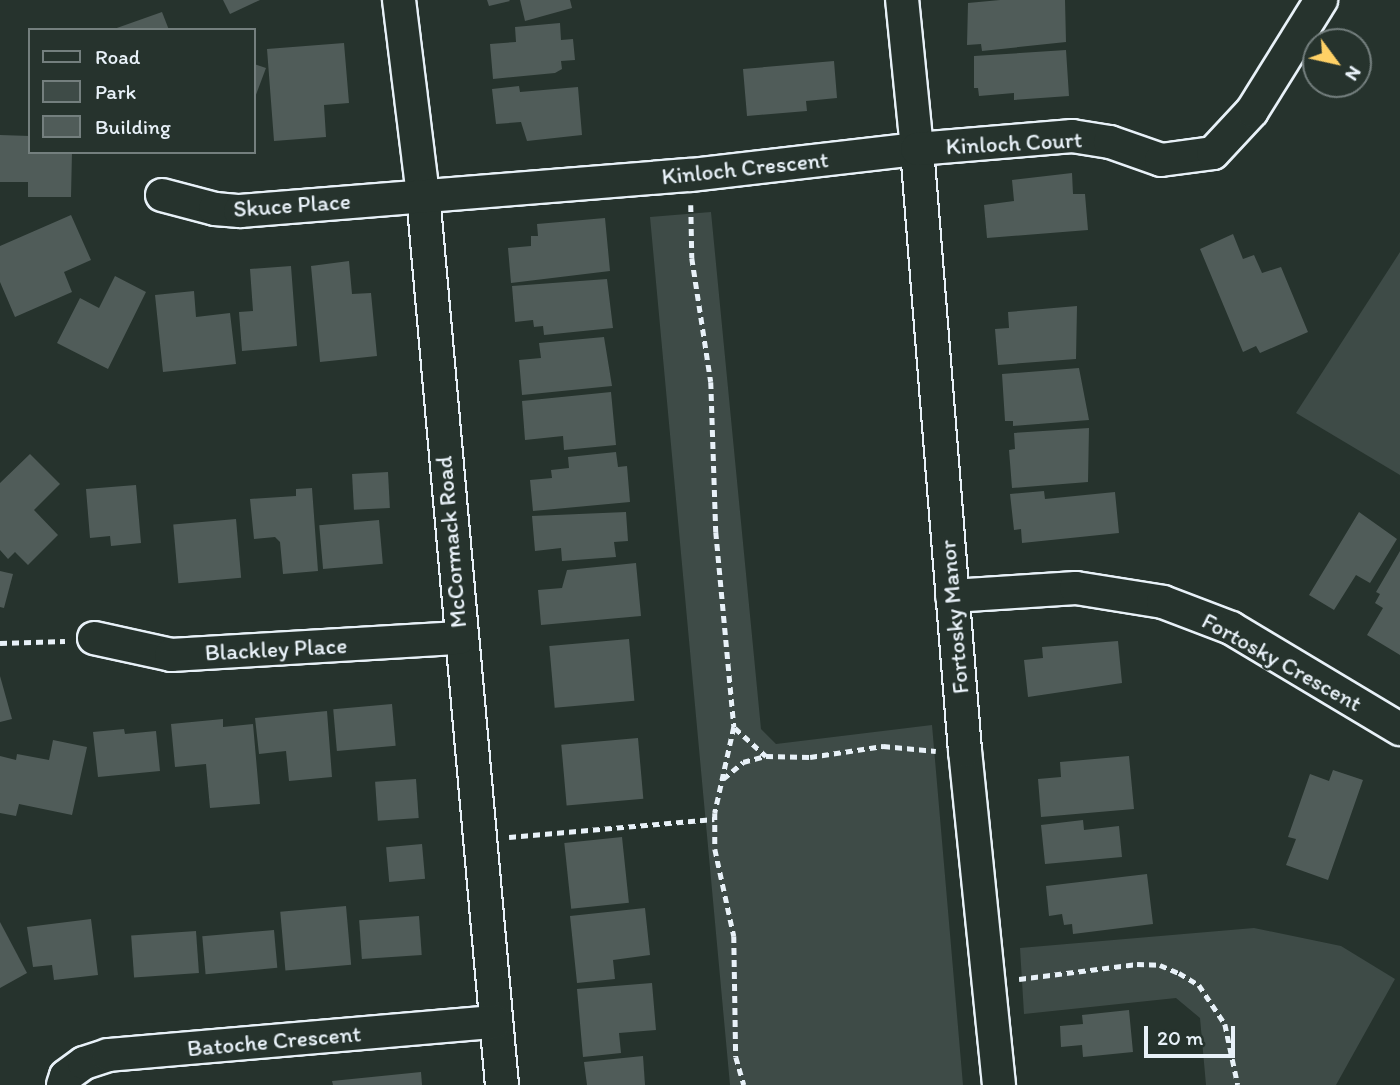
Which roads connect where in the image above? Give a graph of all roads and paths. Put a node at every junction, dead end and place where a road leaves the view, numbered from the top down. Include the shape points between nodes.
1 (399, 0) edge
2 (902, 0) edge
3 (1321, 0) edge
4 (917, 149) junction
5 (162, 195) dead end
6 (423, 195) junction
7 (691, 197) dead end
8 (952, 596) junction
9 (94, 638) dead end
10 (459, 638) junction
11 (0, 643) edge
12 (39, 643) dead end
13 (734, 727) junction
14 (1400, 729) edge
15 (944, 752) dead end
16 (766, 756) junction
17 (723, 779) junction
18 (714, 819) junction
19 (514, 837) dead end
20 (1015, 980) dead end
21 (496, 1022) junction
22 (63, 1085) edge
23 (502, 1085) edge
24 (744, 1085) edge
25 (999, 1085) edge
26 (1238, 1085) edge

1 - 6 street, McCormack Road
2 - 4 street
3 - 4 street, Kinloch Court via 1252,111 1213,153 1161,160 1110,142 1072,136
4 - 6 street, Kinloch Crescent via 691,175
4 - 8 street, Fortosky Manor
5 - 6 street, Skuce Place via 240,211
6 - 10 street, McCormack Road
7 - 13 path via 692,258 711,382 716,532
8 - 14 street, Fortosky Crescent via 1076,588 1163,602 1231,628
8 - 25 street, Fortosky Manor
9 - 10 street, Blackley Place via 171,655
10 - 21 street, McCormack Road
11 - 12 path
13 - 16 path
13 - 17 path
15 - 16 path via 883,746 810,757
16 - 17 path via 743,762
17 - 18 path
18 - 19 path
18 - 24 path via 715,849 734,936 736,1056
20 - 26 path via 1137,964 1160,965 1179,973 1199,985 1225,1024
21 - 22 street, Batoche Crescent via 108,1055 84,1063 66,1076
21 - 23 street, McCormack Road

